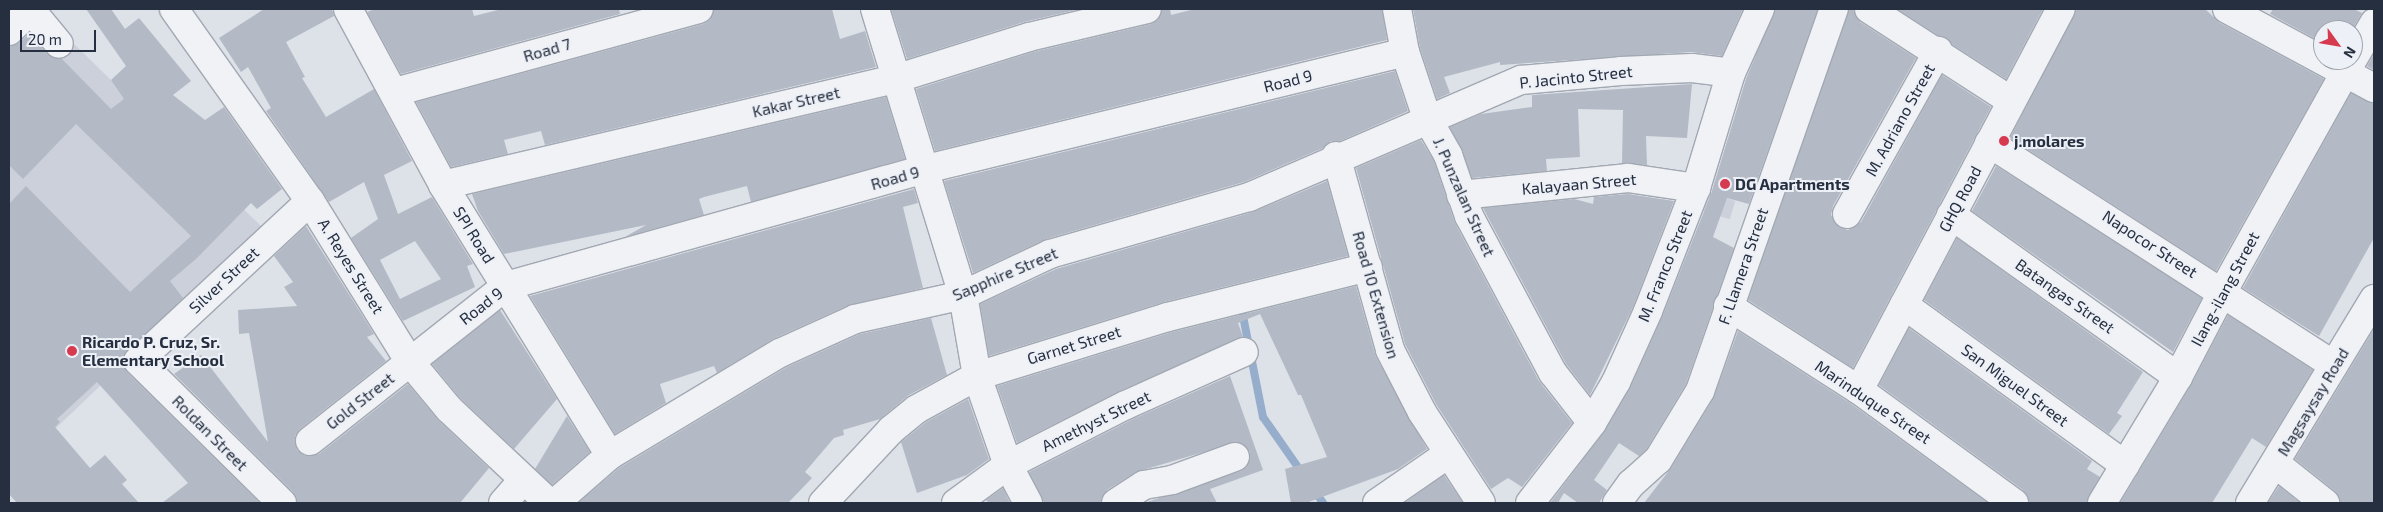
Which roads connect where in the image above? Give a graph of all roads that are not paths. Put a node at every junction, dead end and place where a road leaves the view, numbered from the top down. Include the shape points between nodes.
1 (174, 9) edge
2 (351, 9) edge
3 (699, 9) edge
4 (875, 9) edge
5 (1147, 9) edge
6 (1397, 9) edge
7 (1760, 9) edge
8 (1834, 9) edge
9 (1869, 9) edge
10 (2227, 9) edge
11 (30, 10) edge
12 (2051, 12) edge
13 (2374, 23) edge
14 (9, 31) edge
15 (2363, 42) edge
16 (59, 44) dead end
17 (2313, 47) edge
18 (1938, 51) junction
19 (1405, 52) junction
20 (2347, 70) edge
21 (2356, 70) edge
22 (1731, 73) junction
23 (898, 78) junction
24 (2374, 88) edge
25 (395, 92) junction
26 (2011, 101) junction
27 (1427, 118) junction
28 (1989, 143) junction
29 (1336, 156) junction
30 (926, 169) junction
31 (443, 185) junction
32 (1696, 188) junction
33 (1461, 196) junction
34 (310, 201) junction
35 (1847, 214) dead end
36 (1951, 215) junction
37 (1368, 267) junction
38 (506, 286) junction
39 (2222, 291) junction
40 (963, 295) junction
41 (2374, 299) edge
42 (1904, 305) junction
43 (1728, 306) junction
44 (1244, 352) dead end
45 (138, 361) joint
46 (410, 362) junction
47 (2334, 365) junction
48 (977, 376) junction
49 (2178, 377) junction
50 (1860, 390) junction
51 (1592, 423) junction
52 (310, 440) dead end
53 (1448, 454) junction
54 (610, 455) junction
55 (1235, 458) dead end
56 (2276, 464) junction
57 (1008, 465) junction
58 (2125, 465) junction
59 (523, 480) junction
60 (282, 503) edge
61 (503, 503) edge
62 (549, 503) edge
63 (555, 503) edge
64 (823, 503) edge
65 (956, 503) edge
66 (1028, 503) edge
67 (1116, 503) edge
68 (1377, 503) edge
69 (1481, 503) edge
70 (1530, 503) edge
71 (1617, 503) edge
72 (2014, 503) edge
73 (2102, 503) edge
74 (2250, 503) edge
75 (2325, 503) edge

1 - 34 street, A. Reyes Street
2 - 25 street, SPI Road
3 - 25 street, Road 7
4 - 23 street
5 - 23 street, Kakar Street via 1029,36
6 - 19 street, J. Punzalan Street
7 - 22 street, M. Franco Street
8 - 43 street, F. Llamera Street
9 - 18 street
10 - 17 street
11 - 14 street
11 - 16 street
12 - 26 street, GHQ Road
13 - 15 street, Ilang-ilang Street
18 - 26 street
18 - 35 street, M. Adriano Street
19 - 27 street, J. Punzalan Street
19 - 30 street, Road 9
20 - 39 street, Ilang-ilang Street
21 - 24 street
22 - 27 street, P. Jacinto Street via 1692,68 1521,80
22 - 32 street, M. Franco Street
23 - 30 street
23 - 31 street, Kakar Street
25 - 31 street, SPI Road
26 - 28 street, GHQ Road
27 - 29 street, Sapphire Street
27 - 33 street, J. Punzalan Street via 1448,155
28 - 36 street, GHQ Road
28 - 39 street, Napocor Street
29 - 37 street, Road 10 Extension
29 - 40 street, Sapphire Street via 1240,200 1050,254
30 - 38 street, Road 9
30 - 40 street
31 - 38 street, SPI Road
32 - 33 street, Kalayaan Street via 1628,178
32 - 51 street, M. Franco Street via 1648,311 1616,382
33 - 51 street, J. Punzalan Street via 1553,373
34 - 45 street, Silver Street
34 - 46 street, A. Reyes Street
36 - 42 street, GHQ Road
36 - 49 street, Batangas Street
37 - 48 street, Garnet Street via 1168,317
37 - 53 street, Road 10 Extension via 1390,350
38 - 46 street, Road 9
38 - 54 street, SPI Road
39 - 47 street, Napocor Street
39 - 49 street, Ilang-ilang Street
40 - 48 street
40 - 54 street, Sapphire Street via 855,319 823,331
41 - 47 street, Magsaysay Road
42 - 50 street, GHQ Road
42 - 58 street, San Miguel Street
43 - 50 street, Marinduque Street
43 - 71 street, F. Llamera Street via 1700,391 1686,418 1658,460 1631,484
44 - 57 street, Amethyst Street via 1126,405
45 - 60 street, Roldan Street
46 - 52 street, Gold Street
46 - 59 street, A. Reyes Street via 449,409
47 - 56 street, Magsaysay Road
48 - 57 street
48 - 64 street, Garnet Street via 918,409 891,430
49 - 58 street, Ilang-ilang Street
50 - 72 street, Marinduque Street
51 - 70 street, M. Franco Street
53 - 68 street
53 - 69 street, Road 10 Extension
54 - 63 street, Sapphire Street
55 - 67 street via 1172,480 1144,485
56 - 74 street, Magsaysay Road
56 - 75 street
57 - 65 street, Amethyst Street
57 - 66 street
58 - 73 street, Ilang-ilang Street
59 - 61 street
59 - 62 street, A. Reyes Street

